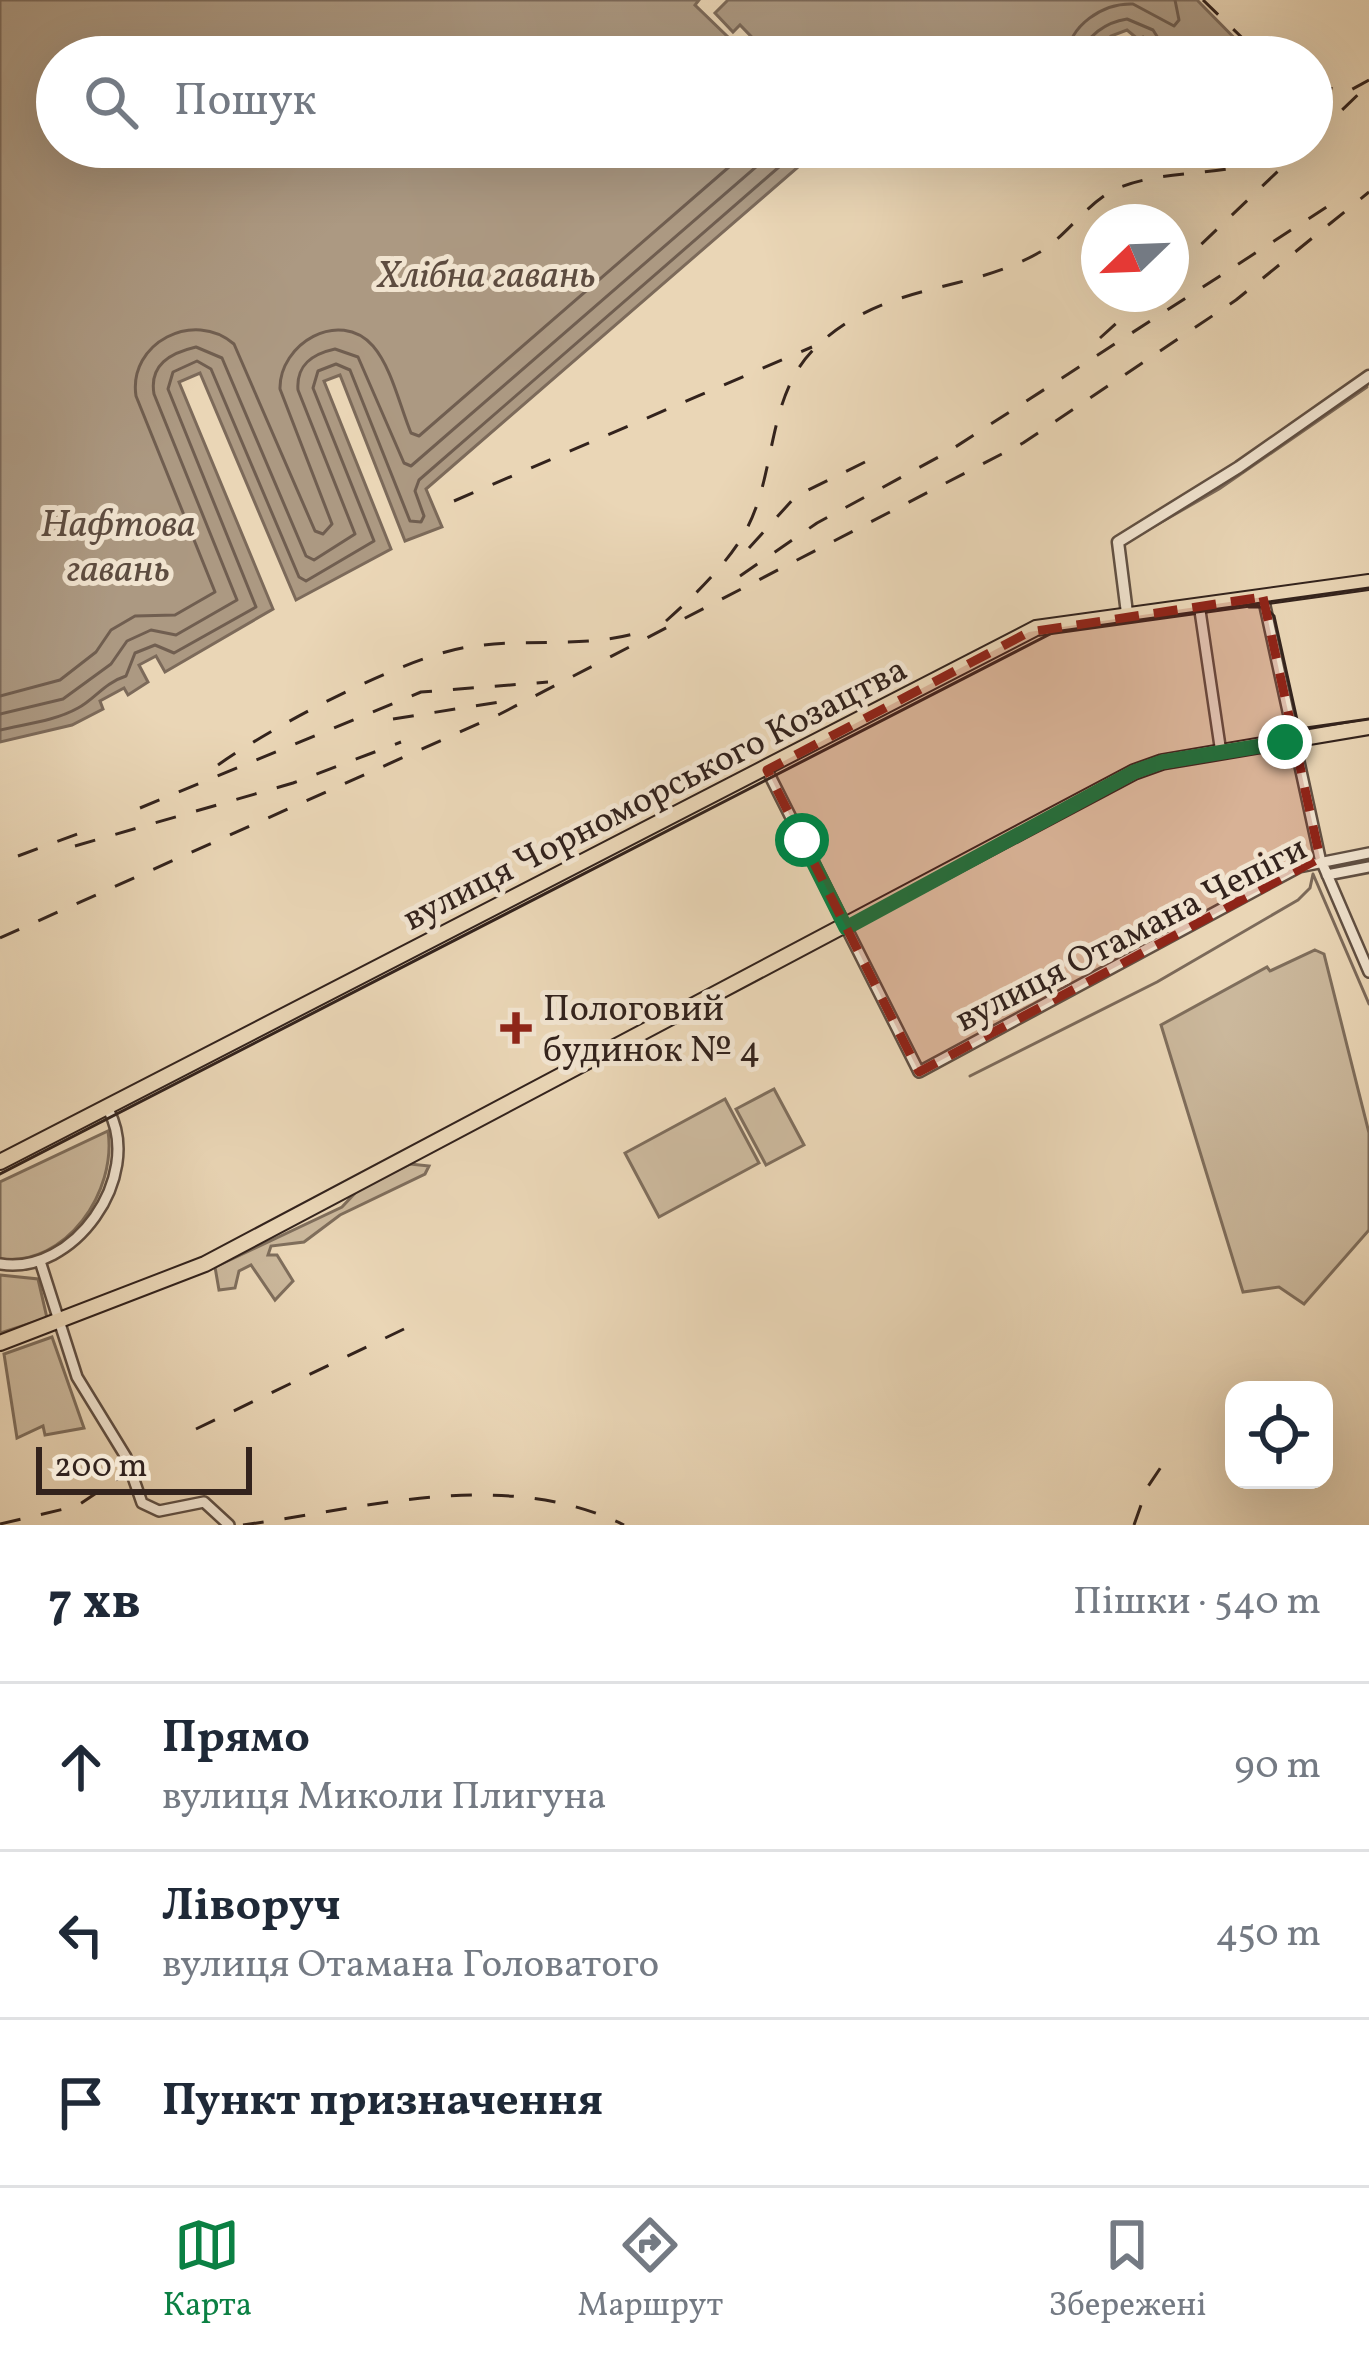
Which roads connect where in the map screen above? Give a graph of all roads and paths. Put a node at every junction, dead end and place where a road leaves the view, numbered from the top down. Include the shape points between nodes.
1 (1369, 376) edge
2 (1369, 582) edge
3 (1263, 596) junction
4 (1199, 604) junction
5 (1127, 613) junction
6 (1369, 728) edge
7 (1292, 740) junction
8 (1221, 753) junction
9 (767, 770) junction
10 (1369, 853) edge
11 (1320, 858) junction
12 (1369, 867) edge
13 (1327, 875) junction
14 (846, 928) junction
15 (1369, 972) edge
16 (109, 1111) junction
17 (0, 1162) edge
18 (40, 1261) junction
19 (0, 1264) edge
20 (59, 1323) junction
21 (0, 1342) edge
22 (229, 1525) edge

1 - 5 street via 1118,542
2 - 3 main road, вулиця Чорноморського Козацтва
3 - 4 main road, вулиця Чорноморського Козацтва
3 - 7 street
4 - 5 main road, вулиця Чорноморського Козацтва
4 - 8 street
5 - 9 main road, вулиця Чорноморського Козацтва via 1036,628
6 - 7 main road
7 - 8 main road
7 - 11 street
8 - 14 main road via 1134,772
9 - 14 street
9 - 16 main road, вулиця Чорноморського Козацтва
10 - 11 street, вулиця Отамана Чепіги
11 - 13 street
11 - 14 street, вулиця Отамана Чепіги via 920,1072
12 - 13 street, вулиця Отамана Чепіги
13 - 15 street
14 - 20 main road via 205,1264
16 - 17 main road, вулиця Чорноморського Козацтва
16 - 18 street via 118,1150 104,1202 79,1235
18 - 19 street
18 - 20 street
20 - 21 main road
20 - 22 street via 77,1377 126,1457 142,1503 159,1510 204,1502

